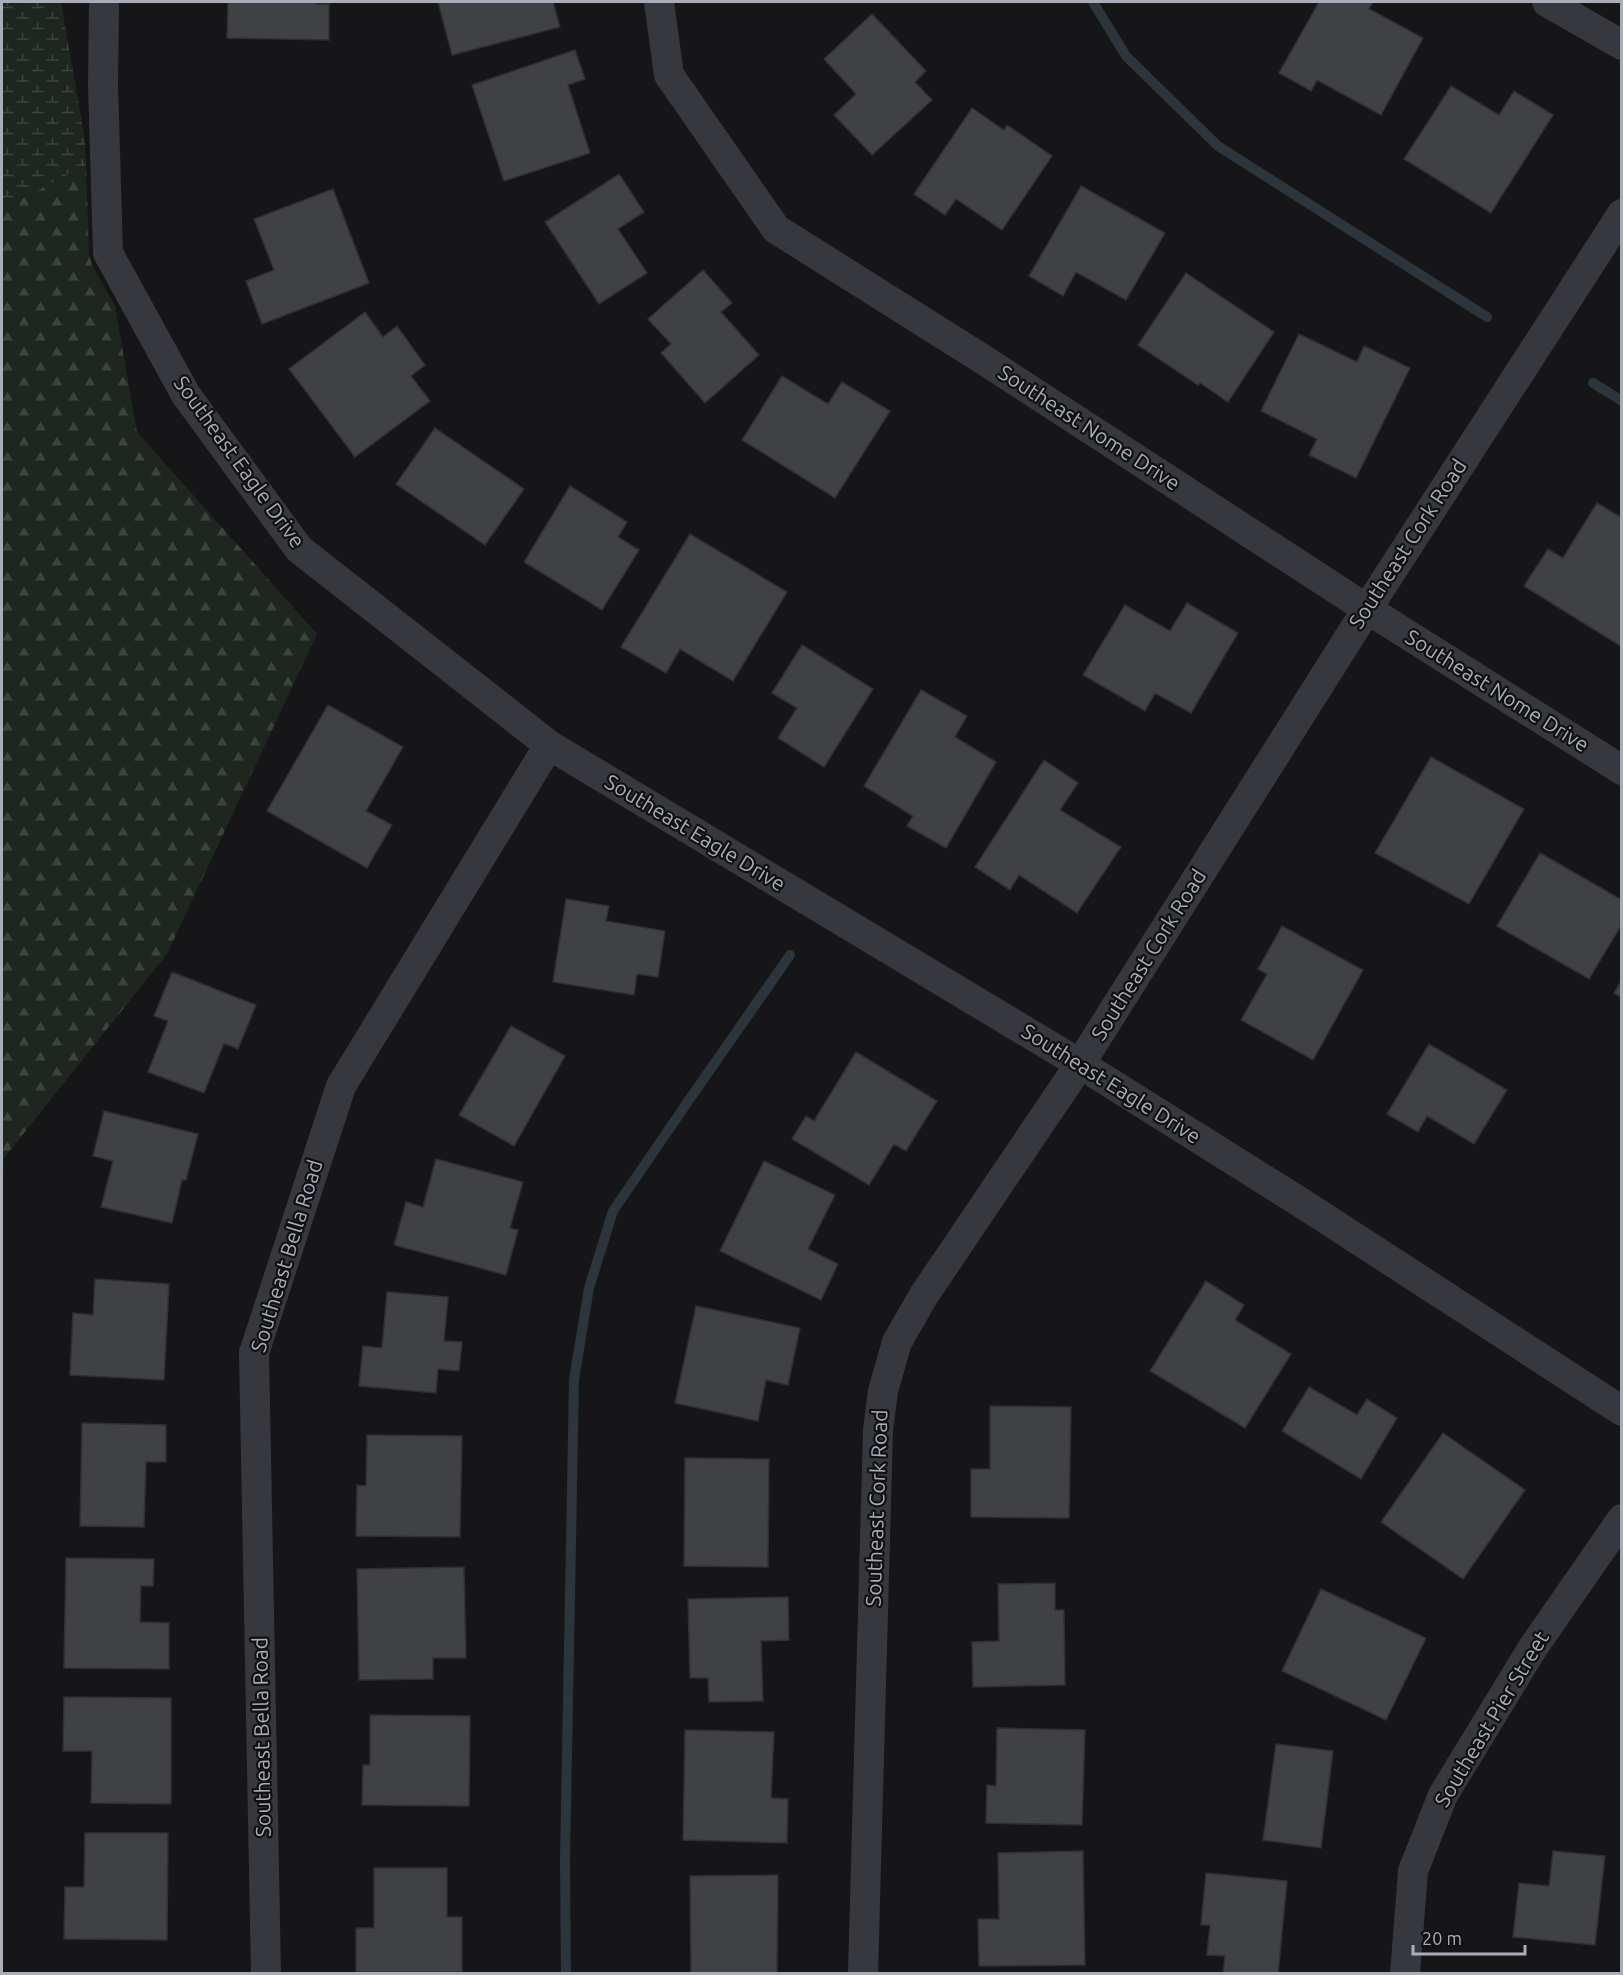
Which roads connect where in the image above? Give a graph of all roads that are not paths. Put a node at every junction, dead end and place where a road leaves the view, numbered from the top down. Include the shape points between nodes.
1 (104, 2) edge
2 (659, 2) edge
3 (1547, 2) edge
4 (1622, 45) edge
5 (1622, 214) edge
6 (1367, 609) junction
7 (549, 745) junction
8 (1622, 770) edge
9 (1080, 1064) junction
10 (1622, 1411) edge
11 (1622, 1519) edge
12 (266, 1974) edge
13 (863, 1974) edge
14 (1405, 1974) edge

1 - 7 street, Southeast Eagle Drive via 108,253 186,395 299,549
2 - 6 street, Southeast Nome Drive via 669,75 776,229
3 - 4 street
5 - 6 street, Southeast Cork Road
6 - 8 street, Southeast Nome Drive
6 - 9 street, Southeast Cork Road
7 - 9 street, Southeast Eagle Drive
7 - 12 street, Southeast Bella Road via 341,1086 254,1353
9 - 10 street, Southeast Eagle Drive
9 - 13 street, Southeast Cork Road via 924,1295 897,1342 883,1391 878,1430
11 - 14 street, Southeast Pier Street via 1532,1649 1443,1795 1413,1871

